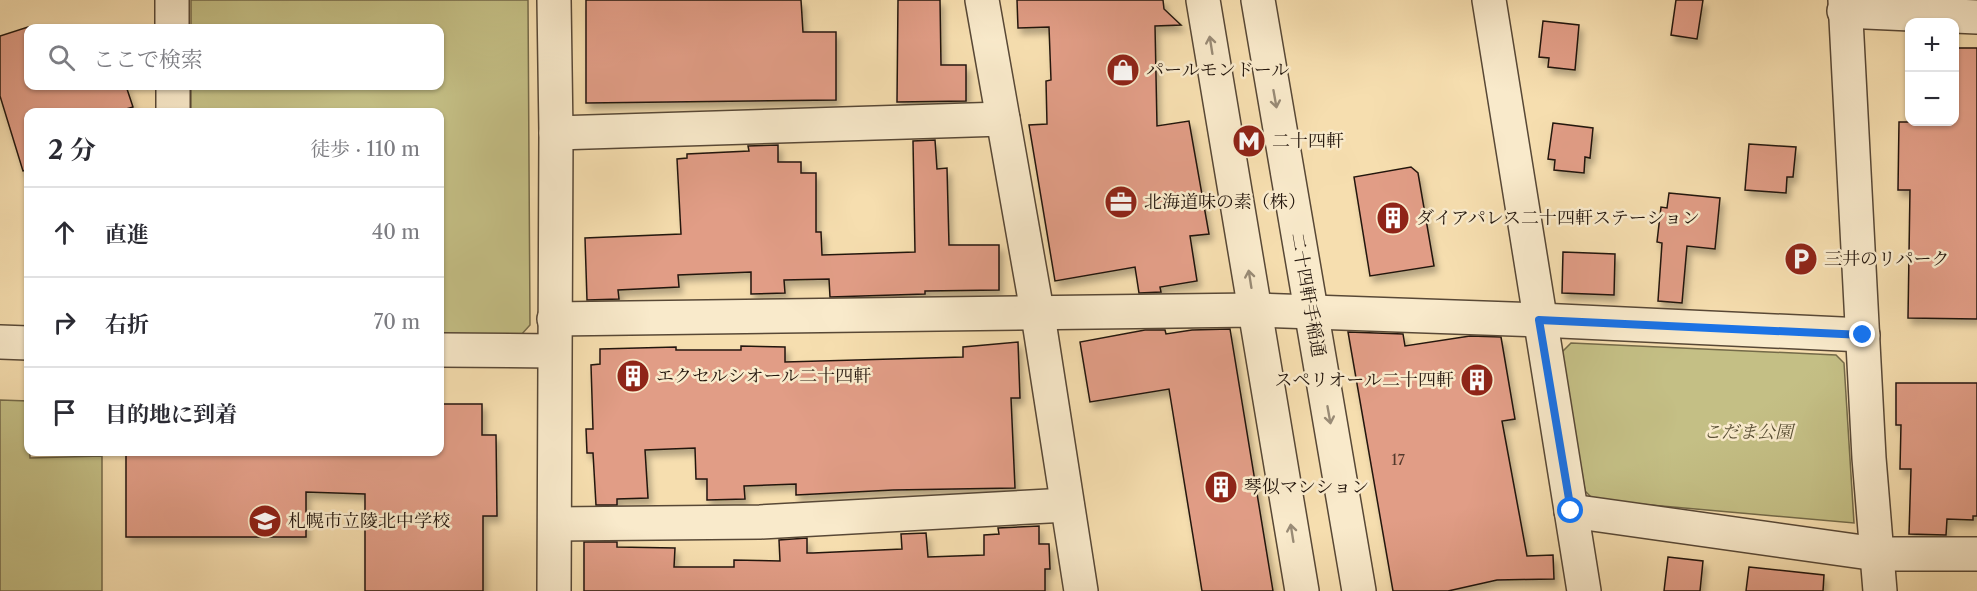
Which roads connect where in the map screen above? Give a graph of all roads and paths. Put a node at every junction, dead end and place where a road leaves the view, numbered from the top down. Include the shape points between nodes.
1 (172, 0) edge
2 (554, 0) edge
3 (982, 0) edge
4 (1203, 0) edge
5 (1258, 0) edge
6 (1489, 0) edge
7 (1844, 6) edge
8 (1977, 17) edge
9 (172, 24) edge
10 (173, 90) edge
11 (173, 108) edge
12 (1003, 119) junction
13 (556, 133) junction
14 (1255, 310) junction
15 (1037, 311) junction
16 (1311, 312) junction
17 (554, 319) junction
18 (1539, 320) junction
19 (1863, 335) junction
20 (0, 342) edge
21 (24, 343) edge
22 (444, 350) edge
23 (554, 351) junction
24 (1067, 505) junction
25 (1571, 511) junction
26 (555, 524) junction
27 (1877, 554) junction
28 (1977, 554) edge
29 (554, 591) edge
30 (1081, 591) edge
31 (1302, 591) edge
32 (1359, 591) edge
33 (1584, 591) edge
34 (1880, 591) edge

1 - 9 street
2 - 13 street
3 - 12 street
14 -> 4 street
5 -> 16 street, 二十四軒手稲通
6 - 18 street
7 - 8 street
7 - 19 street
10 - 11 street
12 - 13 street
12 - 15 street
13 - 17 street
14 - 15 street
14 - 16 street
31 -> 14 street
15 - 17 street
15 - 24 street
16 - 18 street
16 -> 32 street, 二十四軒手稲通
17 - 23 street
18 - 19 street
18 - 25 street
19 - 27 street
20 - 21 street
22 - 23 street
23 - 26 street
24 - 26 street via 760,522
24 - 30 street
25 - 27 street
25 - 33 street
26 - 29 street
27 - 28 street
27 - 34 street

